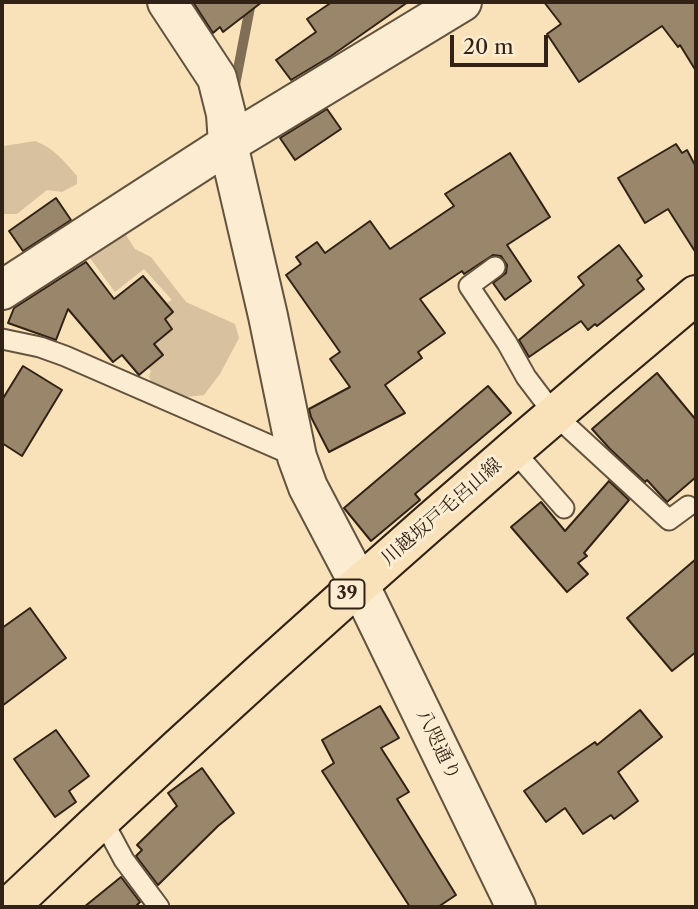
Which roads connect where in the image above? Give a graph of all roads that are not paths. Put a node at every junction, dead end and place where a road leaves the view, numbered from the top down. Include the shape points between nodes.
1 (167, 2) edge
2 (462, 2) edge
3 (228, 145) junction
4 (495, 267) dead end
5 (2, 290) edge
6 (696, 295) edge
7 (2, 339) edge
8 (554, 414) junction
9 (514, 451) junction
10 (297, 457) junction
11 (688, 506) dead end
12 (564, 508) dead end
13 (359, 584) junction
14 (102, 819) junction
15 (9, 907) edge
16 (159, 907) edge
17 (516, 907) edge

1 - 3 street, 八咫通り via 217,78
2 - 3 street
3 - 5 street
3 - 10 street, 八咫通り
4 - 8 lane via 469,286
6 - 8 main road, 川越坂戸毛呂山線 / 39
7 - 10 lane via 65,356
8 - 9 main road, 川越坂戸毛呂山線 / 39
8 - 11 lane via 669,520
9 - 12 lane
9 - 13 main road, 川越坂戸毛呂山線 / 39
10 - 13 street, 八咫通り
13 - 14 main road, 川越坂戸毛呂山線 / 39
13 - 17 street, 八咫通り
14 - 15 main road, 川越坂戸毛呂山線 / 39
14 - 16 lane via 124,860

